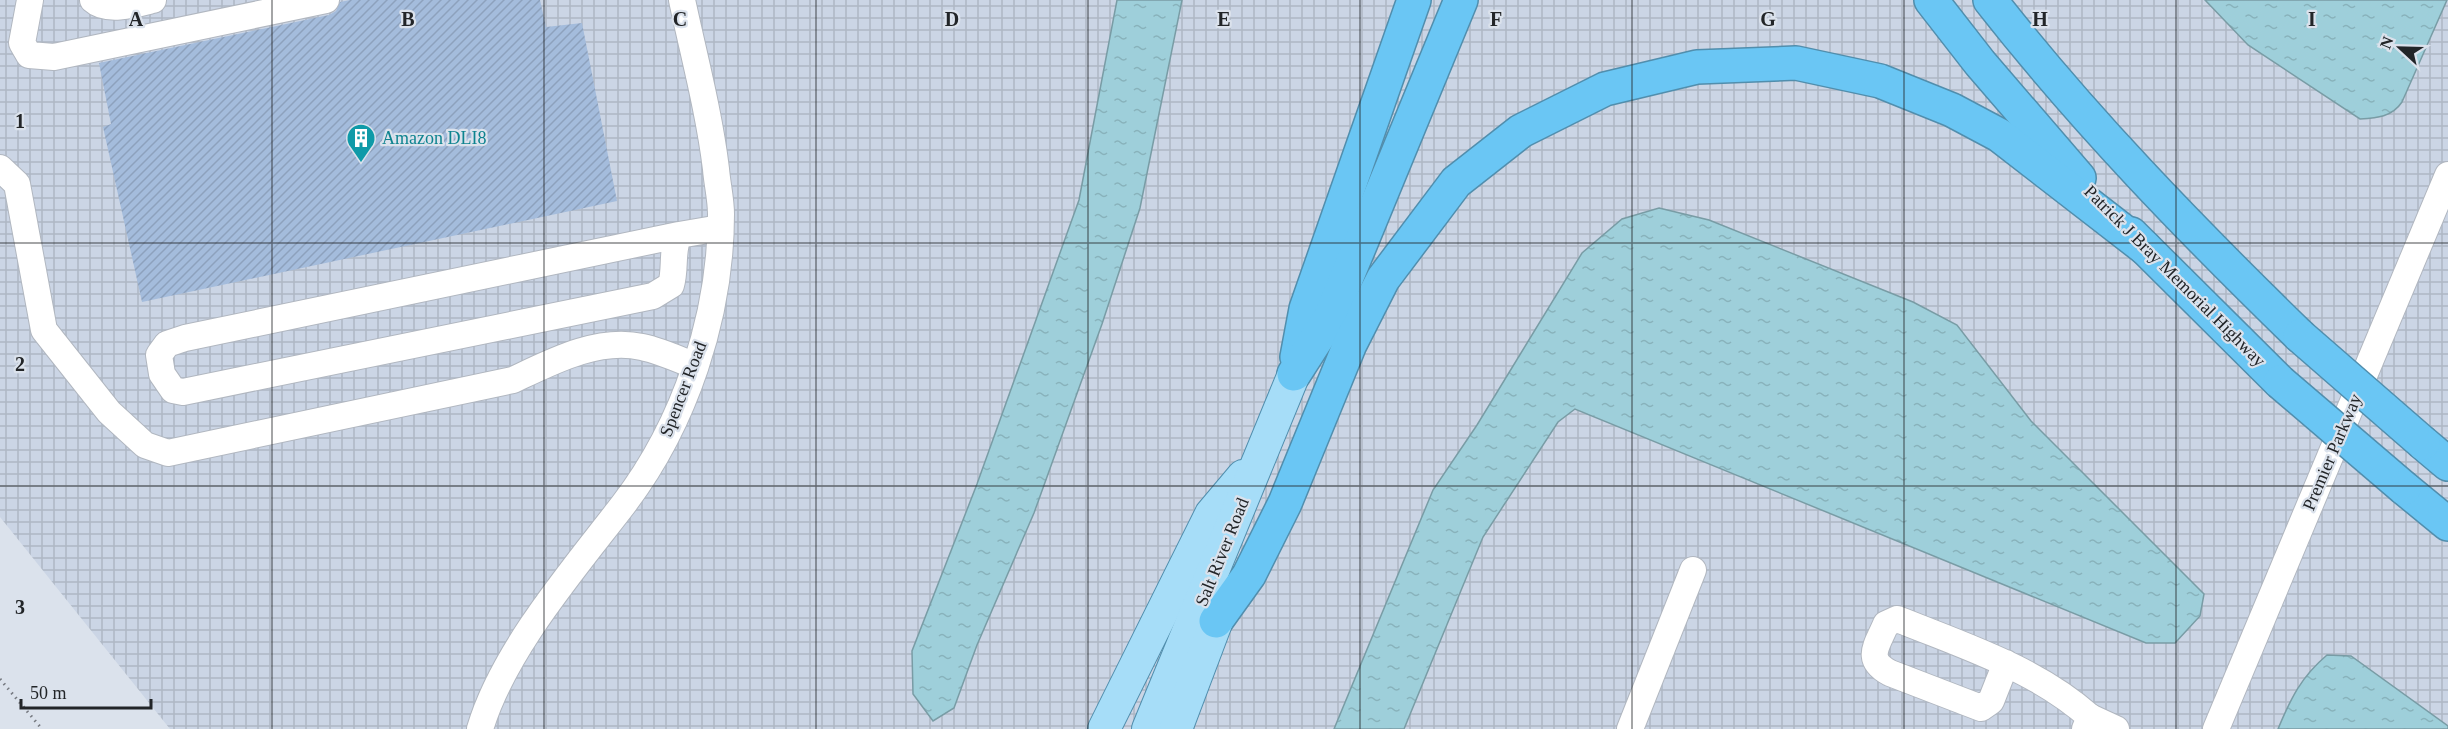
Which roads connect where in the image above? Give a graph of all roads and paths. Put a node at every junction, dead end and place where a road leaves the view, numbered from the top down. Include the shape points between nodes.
1 (30, 0) edge
2 (93, 0) edge
3 (153, 0) edge
4 (326, 0) edge
5 (682, 0) edge
6 (1414, 0) edge
7 (1461, 0) edge
8 (1931, 0) edge
9 (1990, 0) edge
10 (0, 168) edge
11 (2445, 189) edge
12 (720, 228) junction
13 (679, 235) junction
14 (2145, 248) junction
15 (695, 366) junction
16 (1294, 374) junction
17 (1263, 452) junction
18 (2448, 464) edge
19 (2448, 524) edge
20 (1693, 570) dead end
21 (1216, 621) junction
22 (2006, 663) junction
23 (0, 679) edge
24 (2087, 723) edge
25 (42, 729) edge
26 (480, 729) edge
27 (1104, 729) edge
28 (1148, 729) edge
29 (1176, 729) edge
30 (1630, 729) edge
31 (2116, 729) edge
32 (2216, 729) edge

1 - 4 street via 22,43 29,56 54,57
2 - 3 street via 116,7
5 - 12 street, Spencer Road via 711,132
6 - 16 highway via 1306,309
7 - 16 highway via 1330,318
8 - 14 highway, Patrick J Bray Memorial Highway via 2034,127
9 - 18 highway, bridge via 2125,159 2210,248 2300,336
10 - 15 street via 16,184 44,330 109,412 146,445 168,453 513,380 559,358 612,344 640,346
11 - 32 street, Premier Parkway
12 - 13 street
12 - 15 street, Spencer Road via 715,288
13 - 13 street via 671,285 653,296 183,392 173,390 162,375 159,355 167,344 184,338
14 - 19 highway, Patrick J Bray Memorial Highway, bridge via 2280,382
14 - 21 highway via 1999,135 1952,110 1880,81 1796,63 1697,68 1605,90 1521,131 1456,182 1383,279 1350,344 1285,503 1249,575
15 - 26 street, Spencer Road via 671,428 652,461 513,655
16 - 17 main road, Salt River Road
17 - 21 main road via 1244,544
17 - 27 main road via 1211,514
17 - 28 main road, Salt River Road
20 - 30 street
21 - 29 main road
22 - 22 street via 1897,620 1886,624 1874,654 1878,667 1981,708 1991,701
22 - 24 street via 2070,699
23 - 25 path
24 - 31 street

